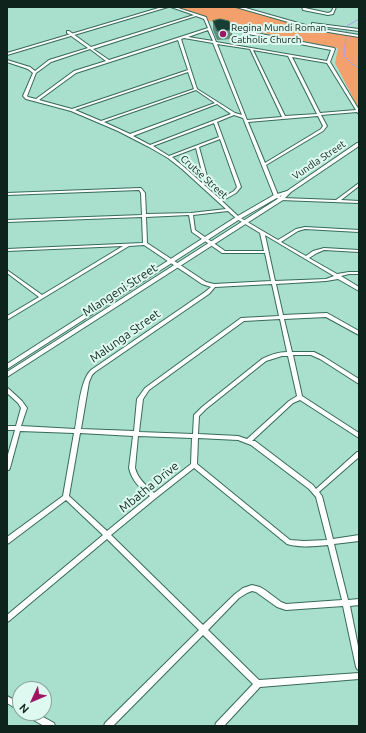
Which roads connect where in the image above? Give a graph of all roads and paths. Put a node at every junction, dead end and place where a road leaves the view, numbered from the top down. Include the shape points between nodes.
1 (153, 7) edge
2 (166, 7) edge
3 (172, 7) edge
4 (238, 7) edge
5 (249, 7) edge
6 (302, 7) edge
7 (335, 7) edge
8 (197, 15) junction
9 (115, 18) junction
10 (122, 20) junction
11 (224, 23) edge
12 (209, 29) junction
13 (359, 30) edge
14 (68, 32) junction
15 (72, 35) junction
16 (359, 36) edge
17 (184, 37) junction
18 (179, 39) junction
19 (214, 42) junction
20 (90, 48) junction
21 (251, 49) junction
22 (7, 50) edge
23 (7, 54) edge
24 (290, 56) junction
25 (108, 61) junction
26 (7, 62) edge
27 (328, 62) junction
28 (190, 70) junction
29 (34, 73) junction
30 (196, 89) junction
31 (37, 100) junction
32 (217, 103) junction
33 (72, 110) junction
34 (359, 112) edge
35 (234, 114) junction
36 (320, 114) junction
37 (244, 117) junction
38 (284, 117) junction
39 (215, 121) junction
40 (246, 121) junction
41 (102, 122) junction
42 (131, 135) junction
43 (221, 137) junction
44 (359, 144) edge
45 (150, 146) junction
46 (197, 146) junction
47 (169, 157) junction
48 (263, 165) junction
49 (359, 184) edge
50 (202, 185) junction
51 (289, 191) junction
52 (7, 194) edge
53 (276, 196) junction
54 (281, 199) junction
55 (219, 201) junction
56 (337, 201) junction
57 (359, 202) edge
58 (228, 210) junction
59 (191, 214) junction
60 (144, 215) junction
61 (238, 218) junction
62 (7, 221) edge
63 (244, 222) junction
64 (359, 231) edge
65 (262, 232) junction
66 (204, 240) junction
67 (278, 242) junction
68 (145, 244) junction
69 (211, 244) junction
70 (128, 245) junction
71 (7, 250) edge
72 (359, 251) edge
73 (266, 252) junction
74 (305, 258) junction
75 (171, 261) junction
76 (177, 265) junction
77 (7, 271) edge
78 (359, 273) edge
79 (337, 276) junction
80 (273, 283) junction
81 (214, 286) junction
82 (359, 289) edge
83 (42, 297) junction
84 (281, 317) junction
85 (7, 318) edge
86 (359, 333) edge
87 (290, 354) junction
88 (7, 367) edge
89 (7, 376) edge
90 (359, 382) edge
91 (7, 390) edge
92 (300, 397) junction
93 (7, 428) edge
94 (19, 429) junction
95 (77, 431) junction
96 (136, 434) junction
97 (195, 436) junction
98 (359, 436) edge
99 (248, 441) junction
100 (359, 454) edge
101 (194, 465) junction
102 (7, 468) edge
103 (316, 492) junction
104 (154, 496) junction
105 (66, 497) junction
106 (107, 535) junction
107 (359, 538) edge
108 (331, 541) junction
109 (7, 542) edge
110 (359, 602) edge
111 (346, 604) junction
112 (7, 619) edge
113 (204, 630) junction
114 (359, 667) edge
115 (359, 676) edge
116 (258, 684) junction
117 (108, 726) edge
118 (219, 726) edge

1 - 9 main road
2 - 10 main road
3 - 8 street
4 - 16 main road via 286,21
5 - 13 main road via 301,21
6 - 7 street via 325,14 332,13
8 - 12 street via 209,22
8 - 20 street
9 - 10 main road
9 - 14 main road
10 - 15 main road
11 - 27 street via 244,32 331,48 334,50
12 - 17 street
12 - 19 street
14 - 15 street
14 - 22 main road
15 - 20 street
15 - 23 main road
17 - 18 street
17 - 19 street
18 - 25 street
18 - 28 street
19 - 21 street
19 - 37 street
20 - 25 street
20 - 29 street via 50,61
21 - 24 street
21 - 38 street
24 - 27 street
24 - 36 street
25 - 31 street via 73,73
26 - 29 street via 29,68
27 - 34 street
28 - 30 street
28 - 33 street
29 - 31 street, Crutse Street via 25,95
30 - 32 street
30 - 41 street
31 - 33 street, Crutse Street
32 - 35 street
32 - 42 street
33 - 41 street, Crutse Street
34 - 36 street
35 - 37 street
35 - 39 street
36 - 38 street
36 - 48 street via 325,124 324,128
37 - 40 street
38 - 40 street
39 - 43 street
39 - 45 street
40 - 48 street
41 - 42 street, Crutse Street
42 - 45 street, Crutse Street
43 - 46 street
43 - 55 street via 239,187
44 - 51 street, Vundla Street
45 - 47 street, Crutse Street
46 - 47 street
46 - 50 street via 206,180
47 - 50 street, Crutse Street
48 - 53 street
49 - 56 street
50 - 55 street, Crutse Street
51 - 53 street, Vundla Street
51 - 54 street, Vundla Street
52 - 60 street via 135,188 142,190
53 - 54 street
53 - 61 street, Vundla Street
54 - 56 street
54 - 63 street, Vundla Street
55 - 58 street, Crutse Street
56 - 57 street
58 - 59 street
58 - 61 street, Crutse Street
59 - 60 street
59 - 66 street via 193,231
60 - 62 street
60 - 68 street
61 - 63 street, Crutse Street
61 - 66 street, Mlangeni Street
63 - 65 street, Crutse Street
63 - 69 street, Mlangeni Street
64 - 67 street via 305,228
65 - 67 street, Crutse Street
65 - 73 street
66 - 69 street
66 - 75 street, Mlangeni Street
67 - 74 street, Crutse Street
68 - 70 street
68 - 75 street
69 - 73 street via 228,253
69 - 76 street, Mlangeni Street
70 - 71 street
70 - 83 street
72 - 74 street via 324,249
73 - 80 street
74 - 79 street, Crutse Street
75 - 76 street
75 - 88 street, Mlangeni Street
76 - 81 street via 204,283
76 - 89 street, Mlangeni Street
77 - 83 street
78 - 79 street via 349,272
79 - 80 street via 326,280
79 - 82 street, Crutse Street
80 - 81 street
80 - 84 street
81 - 95 street, Malunga Street via 90,374 86,382
83 - 85 street
84 - 86 street via 327,315
84 - 87 street
84 - 96 street via 251,318 238,322 147,389 140,399
87 - 90 street, Mbatha Drive via 317,355
87 - 92 street
87 - 97 street, Mbatha Drive via 276,355 264,360 204,408 197,415
91 - 94 street via 24,408
92 - 98 street
92 - 99 street
93 - 94 street
94 - 95 street
94 - 102 street
95 - 96 street
95 - 105 street, Malunga Street
96 - 97 street
96 - 104 street via 132,461 133,475
97 - 99 street via 238,438
97 - 101 street, Mbatha Drive
99 - 103 street
100 - 103 street
101 - 104 street, Mbatha Drive
101 - 108 street via 285,539 292,542
103 - 108 street via 322,504
104 - 106 street, Mbatha Drive
105 - 106 street
105 - 109 street
106 - 112 street, Mbatha Drive
106 - 113 street
107 - 108 street
108 - 111 street
110 - 111 street
111 - 113 street via 286,607 259,589 252,588 240,593
111 - 114 street
113 - 116 street
113 - 117 street
115 - 116 street
116 - 118 street

